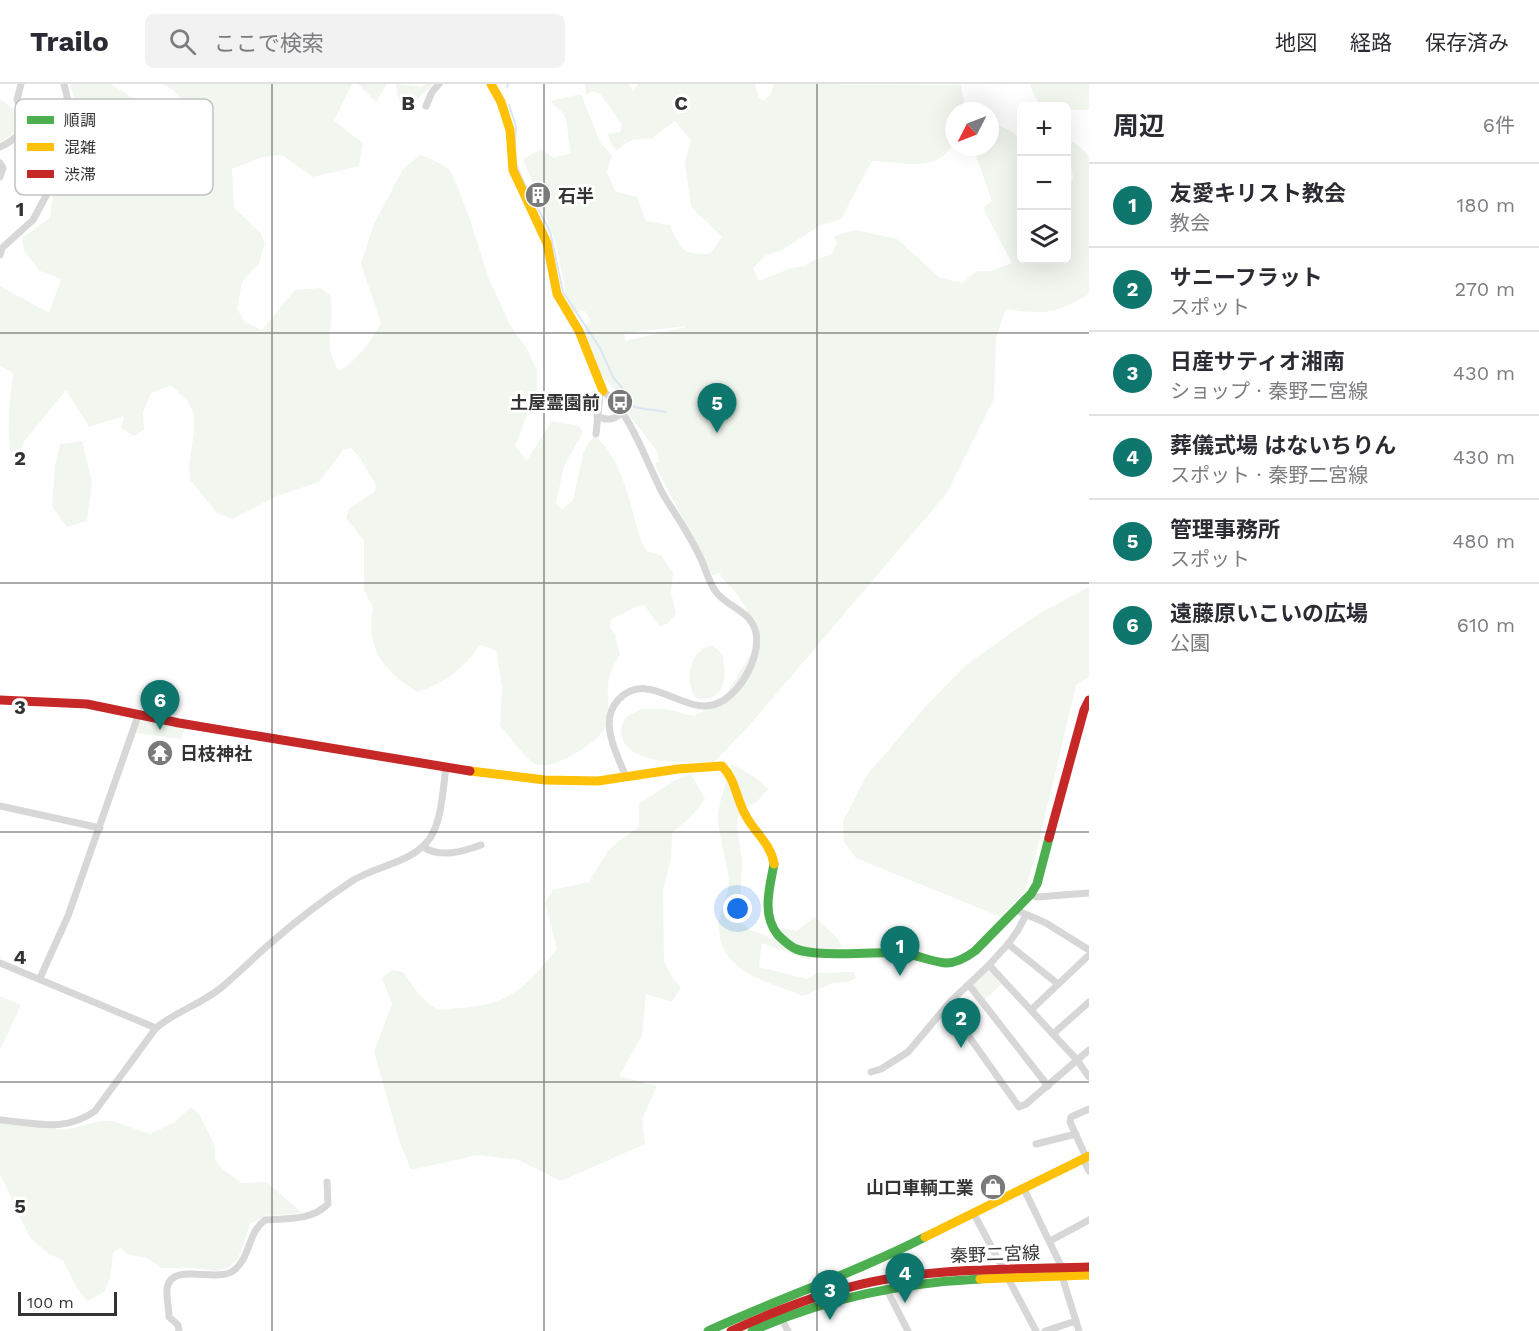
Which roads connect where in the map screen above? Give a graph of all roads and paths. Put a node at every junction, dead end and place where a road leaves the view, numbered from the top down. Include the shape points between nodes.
1 (21, 84) edge
2 (64, 84) edge
3 (439, 84) edge
4 (491, 84) edge
5 (17, 99) edge
6 (68, 99) edge
7 (426, 106) dead end
8 (15, 139) edge
9 (0, 147) edge
10 (0, 163) edge
11 (0, 177) edge
12 (46, 195) edge
13 (0, 255) edge
14 (603, 391) junction
15 (622, 413) junction
16 (597, 416) junction
17 (596, 434) dead end
18 (0, 700) edge
19 (1089, 700) edge
20 (138, 716) junction
21 (446, 767) junction
22 (626, 777) junction
23 (0, 806) edge
24 (100, 828) junction
25 (481, 845) dead end
26 (423, 847) junction
27 (1089, 893) edge
28 (1031, 894) junction
29 (1016, 910) junction
30 (1026, 915) junction
31 (1008, 944) junction
32 (1089, 949) edge
33 (0, 963) edge
34 (989, 965) junction
35 (40, 978) junction
36 (1058, 984) junction
37 (969, 985) junction
38 (1089, 1002) edge
39 (948, 1007) junction
40 (1031, 1010) junction
41 (156, 1028) junction
42 (1053, 1034) junction
43 (1089, 1050) edge
44 (1077, 1060) junction
45 (871, 1072) dead end
46 (1089, 1077) edge
47 (1048, 1086) junction
48 (1089, 1109) edge
49 (0, 1120) edge
50 (1076, 1134) junction
51 (1036, 1144) dead end
52 (1086, 1157) edge
53 (1089, 1171) edge
54 (327, 1182) dead end
55 (1024, 1189) junction
56 (974, 1214) junction
57 (1089, 1220) edge
58 (1050, 1241) junction
59 (1089, 1267) edge
60 (1062, 1272) junction
61 (1006, 1275) junction
62 (1089, 1275) edge
63 (886, 1288) junction
64 (781, 1318) junction
65 (1076, 1322) junction
66 (1033, 1330) edge
67 (179, 1331) edge
68 (708, 1331) edge
69 (731, 1331) edge
70 (752, 1331) edge
71 (788, 1331) edge
72 (908, 1331) edge
73 (1045, 1331) edge
74 (1079, 1331) edge

1 - 5 street
2 - 6 street
3 - 7 street
4 - 14 street via 510,130 513,170 547,243 557,294 579,331
8 - 9 street
10 - 11 street
12 - 13 street via 33,220 2,248
14 - 15 street
14 - 16 street
15 - 16 street via 611,420
15 - 22 street via 715,590 750,620 757,644 752,662 737,687 716,704 693,706 644,688 620,698 612,709 609,726
16 - 17 street
18 - 20 street via 87,704
19 - 28 street
20 - 21 street
20 - 24 street
21 - 22 street via 545,780
21 - 26 street via 437,824
22 - 29 street via 706,766 722,766 730,772 746,815 773,857 767,903 772,924 783,940 798,950 816,954 904,953 932,961 956,962 975,951
23 - 24 street
24 - 35 street
25 - 26 street via 444,854
26 - 41 street via 349,883 274,940 216,992
27 - 28 street via 1037,897
28 - 29 street
29 - 30 street
30 - 31 street
30 - 32 street
31 - 34 street
31 - 36 street
32 - 36 street
33 - 35 street
34 - 37 street
34 - 40 street
35 - 41 street
36 - 40 street
37 - 39 street
37 - 47 street
38 - 42 street
39 - 45 street via 908,1052
39 - 47 street via 1019,1107
40 - 42 street
41 - 49 street via 95,1111 83,1120 61,1125
42 - 44 street
43 - 44 street
44 - 46 street
44 - 47 street
48 - 50 street via 1071,1117
50 - 51 street
50 - 52 street
52 - 53 street
52 - 55 street
54 - 67 street via 328,1204 320,1212 265,1220 254,1230 243,1260 233,1271 220,1276 183,1273 170,1281 170,1317
55 - 56 street
55 - 58 street
56 - 61 street
56 - 68 street via 888,1256
57 - 58 street
58 - 60 street
59 - 60 street, 秦野二宮線
60 - 61 street, 秦野二宮線
60 - 62 street, 秦野二宮線
60 - 65 street
61 - 63 street, 秦野二宮線
61 - 66 street
61 - 69 street, 秦野二宮線 via 915,1275 866,1283 799,1302
63 - 64 street, 秦野二宮線
63 - 72 street
64 - 70 street, 秦野二宮線
64 - 71 street
65 - 73 street
65 - 74 street

